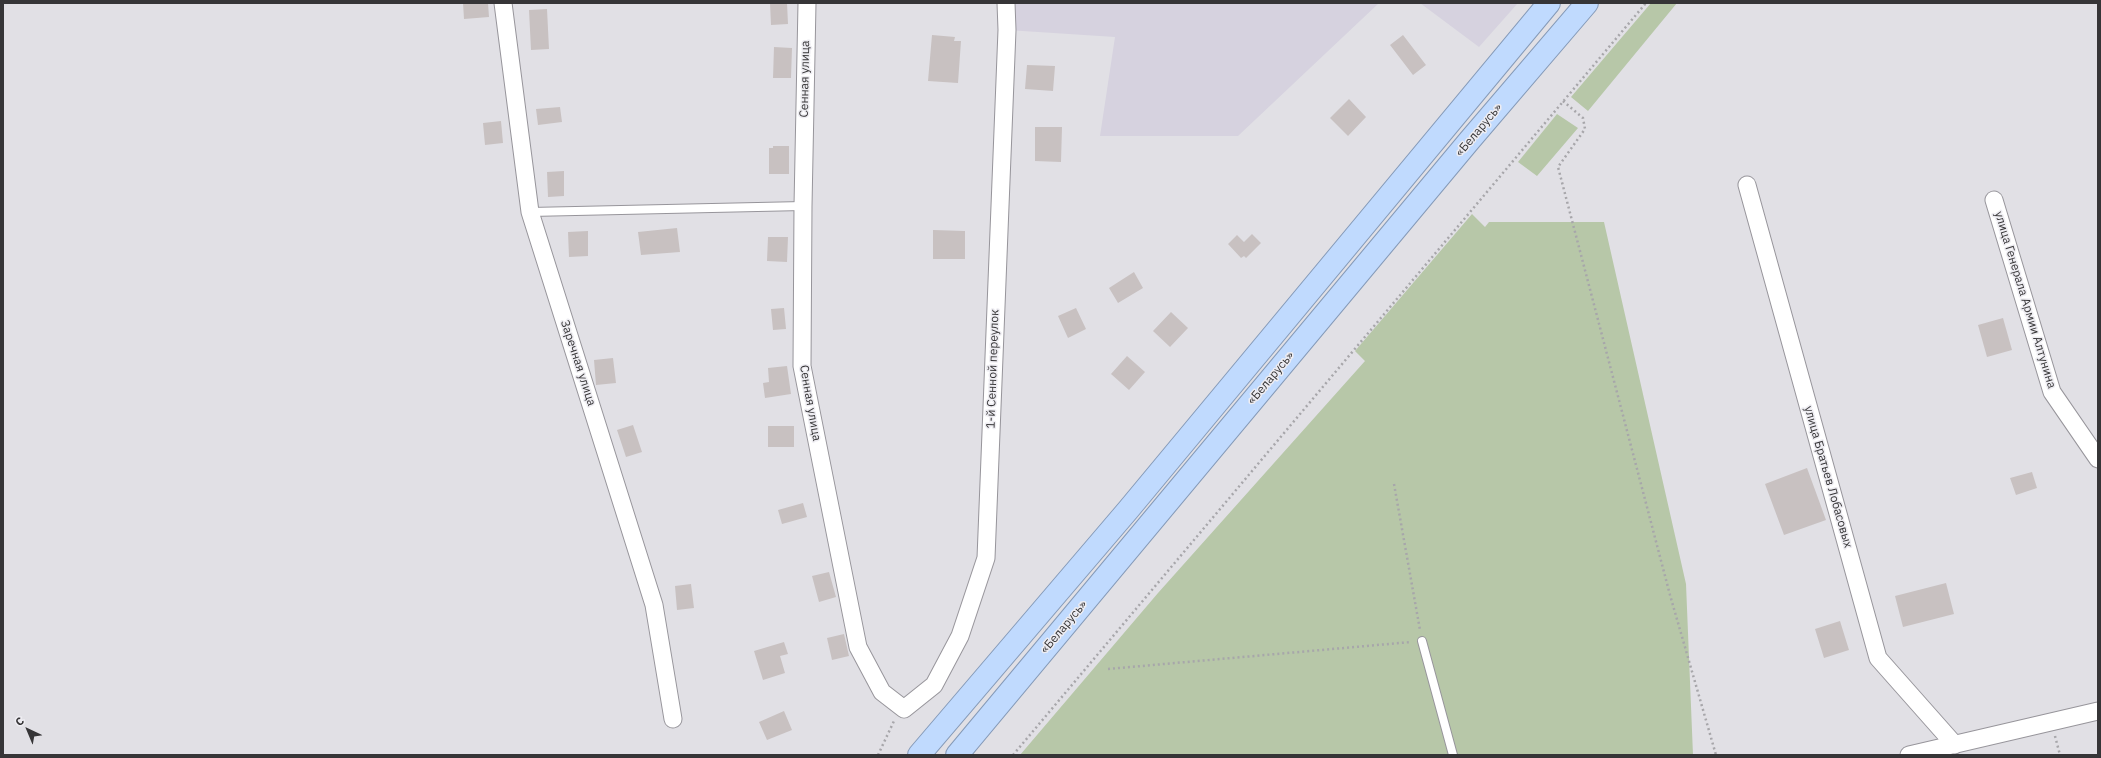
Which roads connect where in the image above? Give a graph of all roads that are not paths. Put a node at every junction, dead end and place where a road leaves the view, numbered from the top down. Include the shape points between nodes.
1 (503, 3) edge
2 (807, 3) edge
3 (1006, 3) edge
4 (1549, 3) edge
5 (1587, 3) edge
6 (1747, 185) dead end
7 (1994, 200) dead end
8 (803, 206) junction
9 (530, 212) junction
10 (2098, 459) edge
11 (1422, 641) road end
12 (902, 708) joint
13 (2098, 711) edge
14 (673, 719) dead end
15 (1955, 745) junction
16 (919, 755) edge
17 (957, 755) edge
18 (1453, 755) edge
19 (1909, 755) edge

1 - 9 street, Заречная улица
2 - 8 street, Сенная улица
3 - 12 street, 1-й Сенной переулок via 986,558 960,636 934,685
4 - 16 highway, «Беларусь» via 1128,510
5 - 17 highway, «Беларусь»
6 - 15 street, улица Братьев Лобасовых via 1878,658
7 - 10 street, улица Генерала Армии Алтунина via 2052,392
8 - 9 lane
8 - 12 street, Сенная улица via 802,366 858,647 882,692
9 - 14 street, Заречная улица via 654,604
11 - 18 lane
13 - 15 street
15 - 19 street

